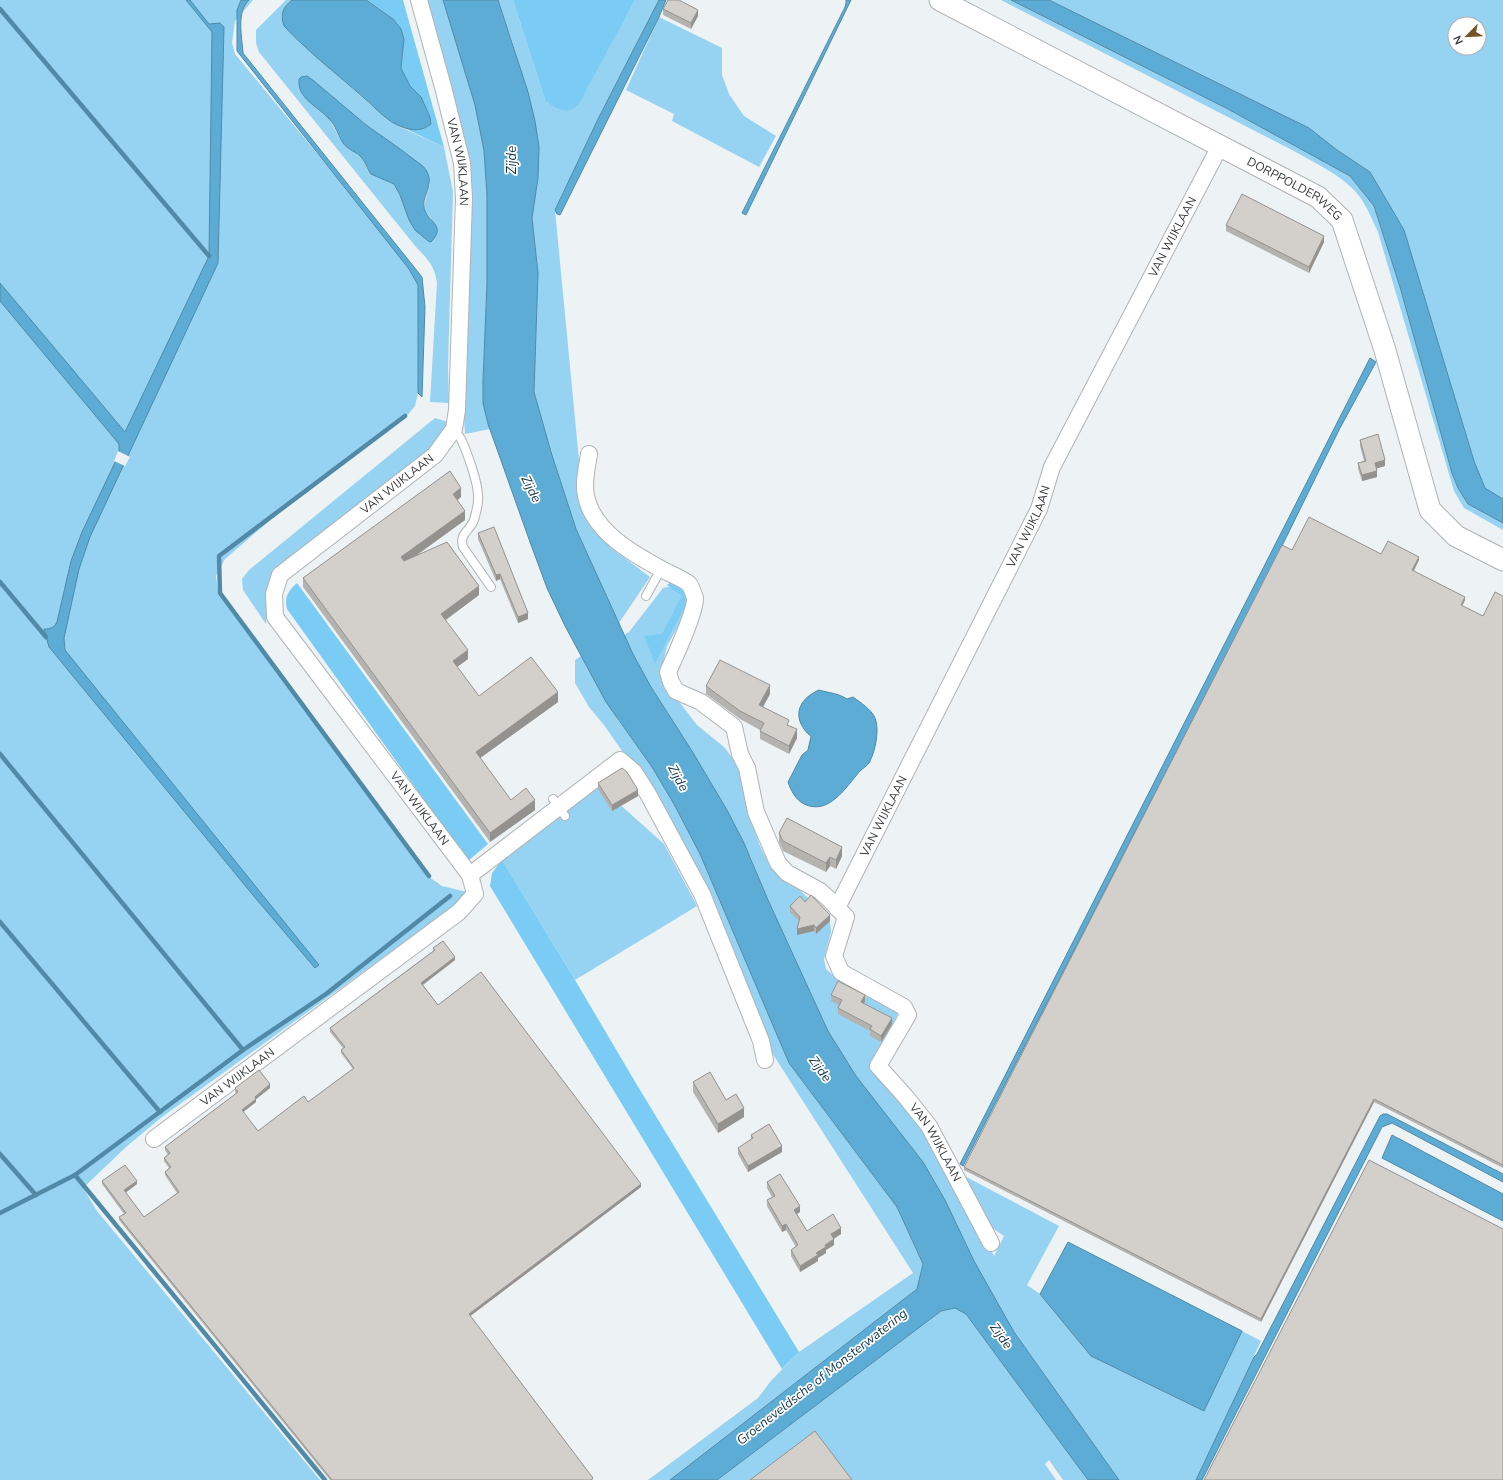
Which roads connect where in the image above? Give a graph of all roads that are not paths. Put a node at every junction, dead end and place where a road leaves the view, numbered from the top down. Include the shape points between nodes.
1 (418, 0) edge
2 (940, 0) edge
3 (1220, 146) junction
4 (454, 429) junction
5 (589, 454) dead end
6 (1503, 560) edge
7 (662, 569) junction
8 (491, 587) dead end
9 (646, 596) dead end
10 (470, 875) junction
11 (837, 908) junction
12 (766, 1060) dead end
13 (154, 1139) dead end
14 (991, 1243) dead end

1 - 4 street, VAN WIJKLAAN via 462,163 464,198 457,410
2 - 3 street, DORPPOLDERWEG
3 - 6 street, DORPPOLDERWEG via 1318,197 1342,220 1384,347 1430,510 1456,536
3 - 11 street, VAN WIJKLAAN via 1052,467 1040,509
4 - 8 lane via 461,438 478,494 478,506 473,522 461,542
4 - 10 street, VAN WIJKLAAN via 435,454 280,575 274,594 275,617
5 - 7 street, VAN WIJKLAAN via 586,496 599,524 612,538
7 - 9 lane
7 - 11 street, VAN WIJKLAAN via 689,584 695,598 668,672 671,682 676,691 701,702 734,727 740,754 747,768 756,812 778,863 787,873 820,891
10 - 12 street via 620,760 634,772 648,794 702,894 761,1041
10 - 13 street, VAN WIJKLAAN via 475,894 459,912
11 - 14 street, VAN WIJKLAAN via 846,917 834,956 840,972 904,1007 908,1015 878,1066 929,1126

